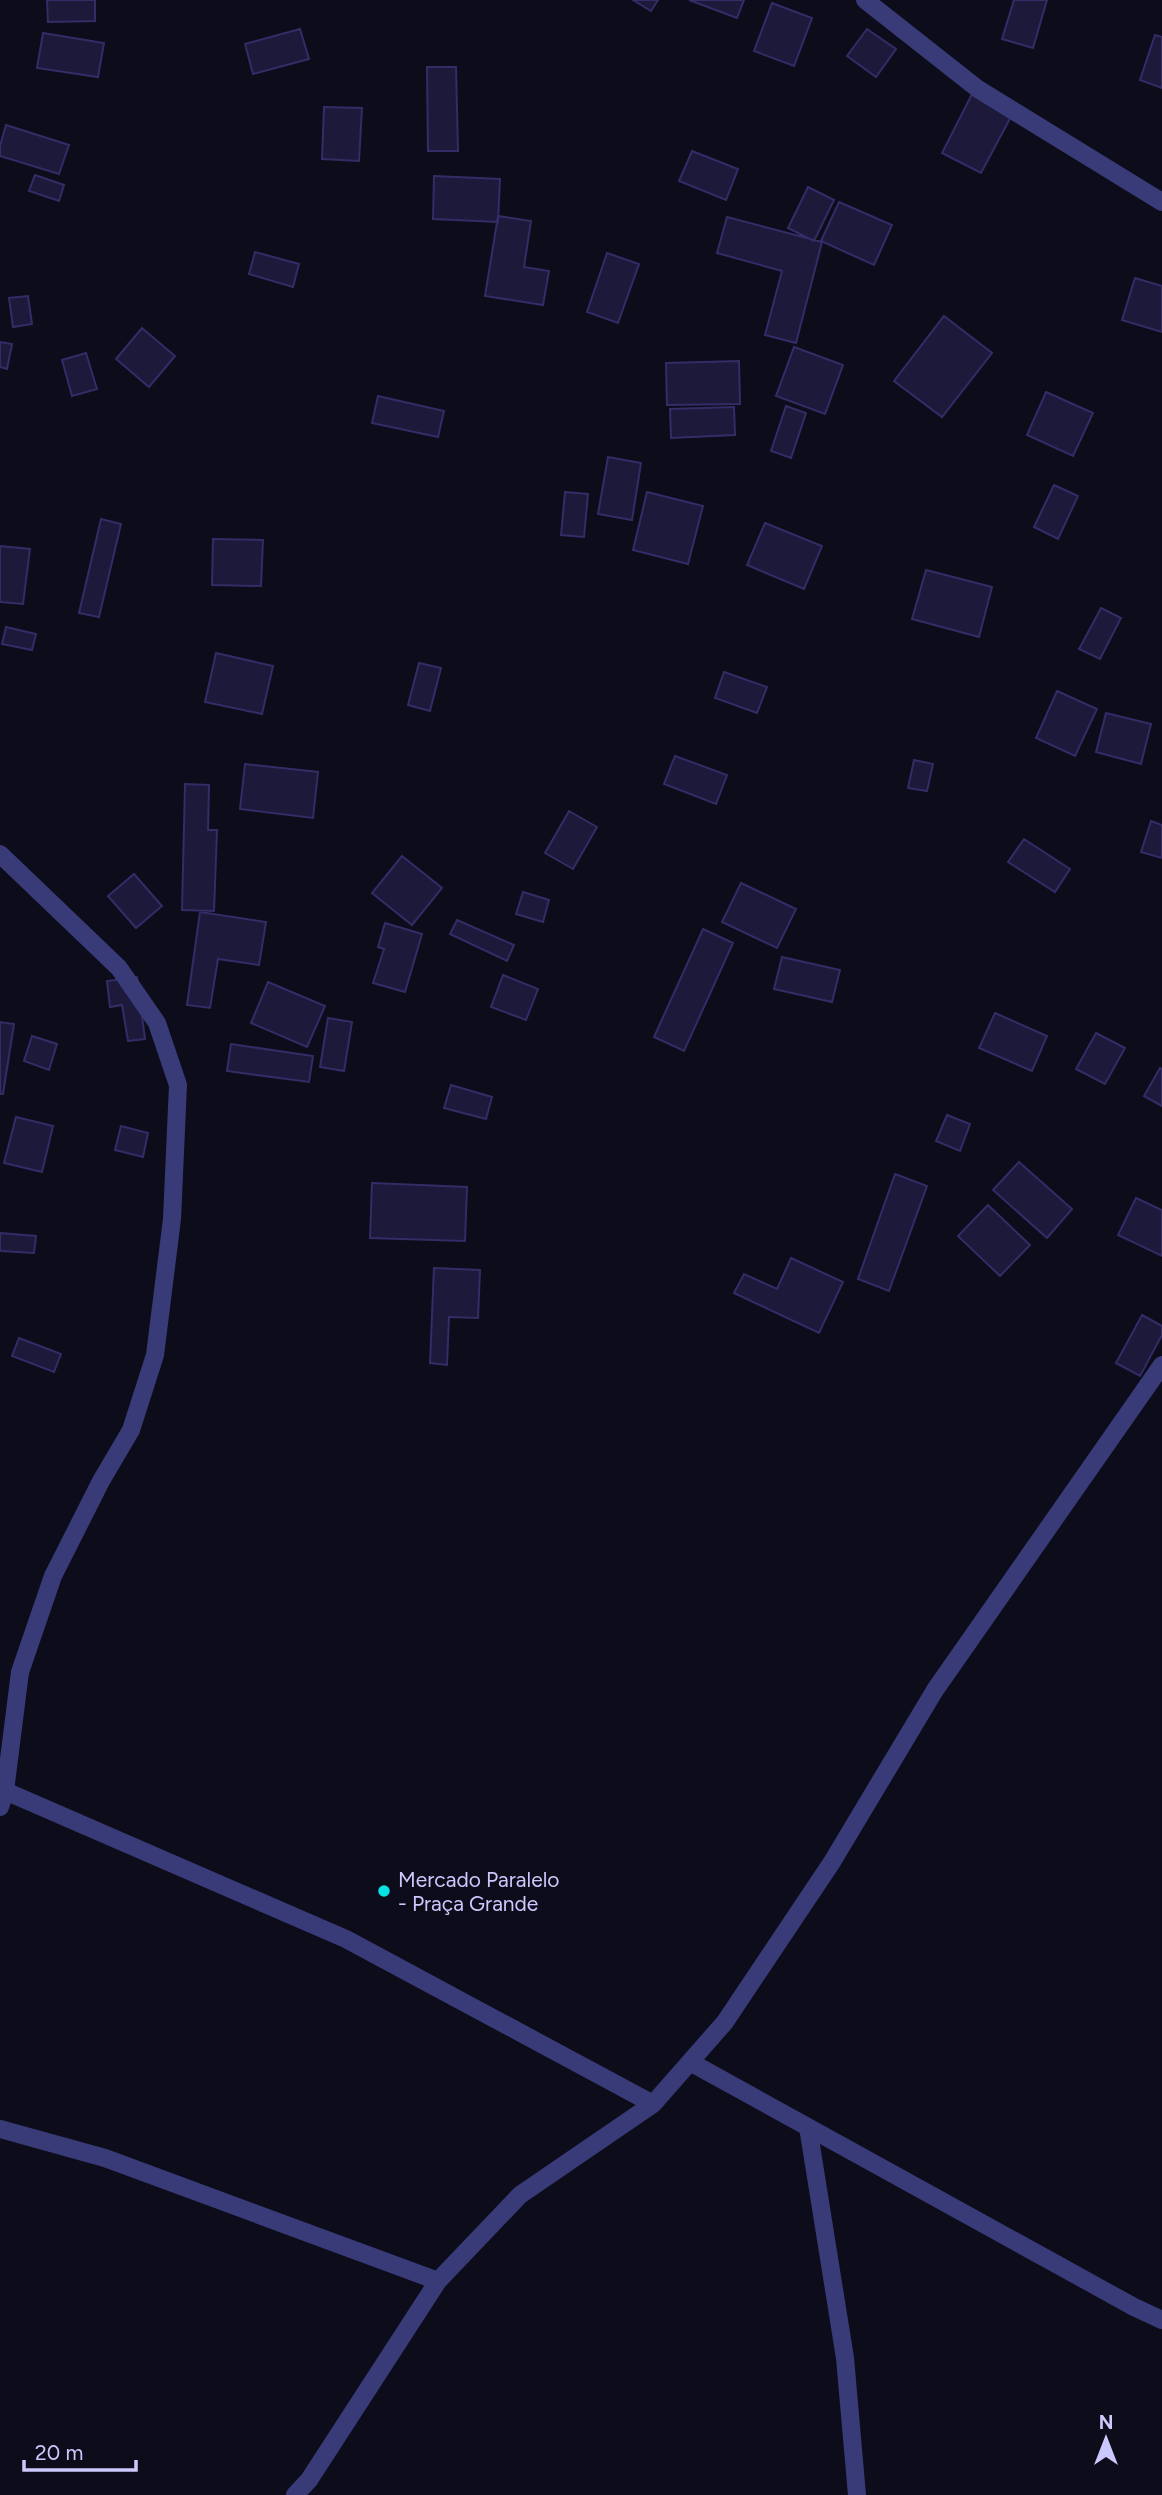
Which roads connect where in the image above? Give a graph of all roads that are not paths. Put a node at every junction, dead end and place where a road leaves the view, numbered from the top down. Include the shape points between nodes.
1 (865, 0) edge
2 (1162, 202) edge
3 (0, 854) edge
4 (1162, 1365) edge
5 (3, 1799) edge
6 (690, 2062) junction
7 (653, 2104) junction
8 (808, 2127) junction
9 (0, 2129) edge
10 (438, 2281) junction
11 (1162, 2320) edge
12 (295, 2495) edge
13 (857, 2495) edge

1 - 2 street via 978,89
3 - 5 street via 119,968 158,1023 178,1086 172,1219 155,1354 131,1430 53,1576 28,1648 20,1672
4 - 6 street via 935,1690 832,1862 725,2022
5 - 7 street via 346,1939
6 - 7 street
6 - 8 street
7 - 10 street via 520,2195
8 - 11 street
8 - 13 street via 845,2358
9 - 10 street via 106,2158
10 - 12 street

